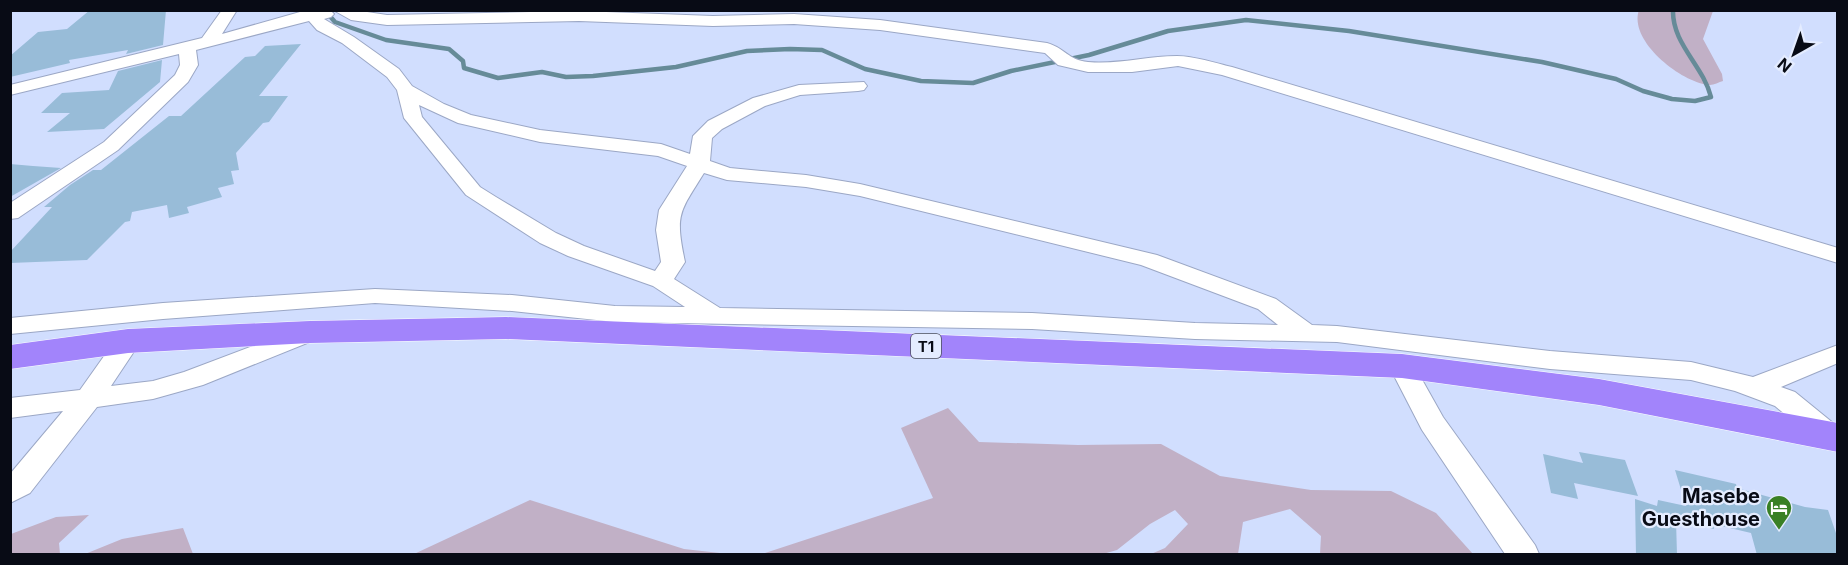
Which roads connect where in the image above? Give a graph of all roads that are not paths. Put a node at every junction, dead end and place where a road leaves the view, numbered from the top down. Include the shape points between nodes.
1 (230, 10) edge
2 (346, 11) edge
3 (313, 13) edge
4 (208, 42) junction
5 (187, 46) junction
6 (858, 86) dead end
7 (10, 90) edge
8 (406, 90) junction
9 (699, 164) junction
10 (10, 213) edge
11 (1838, 256) edge
12 (662, 281) junction
13 (712, 314) junction
14 (10, 326) edge
15 (310, 332) junction
16 (1306, 333) junction
17 (10, 335) edge
18 (128, 341) junction
19 (70, 348) junction
20 (1838, 353) edge
21 (10, 357) edge
22 (1402, 366) junction
23 (1755, 387) junction
24 (88, 399) junction
25 (10, 408) edge
26 (1833, 437) edge
27 (13, 487) edge
28 (1522, 555) edge

1 - 4 street
2 - 3 street
2 - 11 street via 356,17 387,20 628,16 713,21 821,20 1047,48 1065,61 1088,67 1178,61 1226,71
3 - 4 street
3 - 8 street via 323,27 348,40 393,74
4 - 5 street
5 - 7 street
5 - 10 street via 189,65 182,78 111,146
6 - 9 street via 799,90 759,102 715,125 703,136
8 - 9 street via 465,119 540,136 661,150
8 - 12 street via 413,118 473,191 548,238
9 - 12 street via 670,210 667,230 673,262
9 - 16 street via 727,174 860,190 1159,262 1267,304
12 - 13 street
13 - 14 street via 615,314 512,303 375,296
13 - 16 street via 1032,321
15 - 18 highway, T1
15 - 22 highway, T1 via 506,328
15 - 24 street via 193,379 153,390
16 - 23 street via 1691,371
17 - 19 street
18 - 19 highway, T1
18 - 24 street
19 - 21 highway, T1
20 - 23 street
22 - 26 highway, T1 via 1599,392
22 - 28 street via 1432,423
23 - 26 street via 1785,399
24 - 25 street
24 - 27 street

